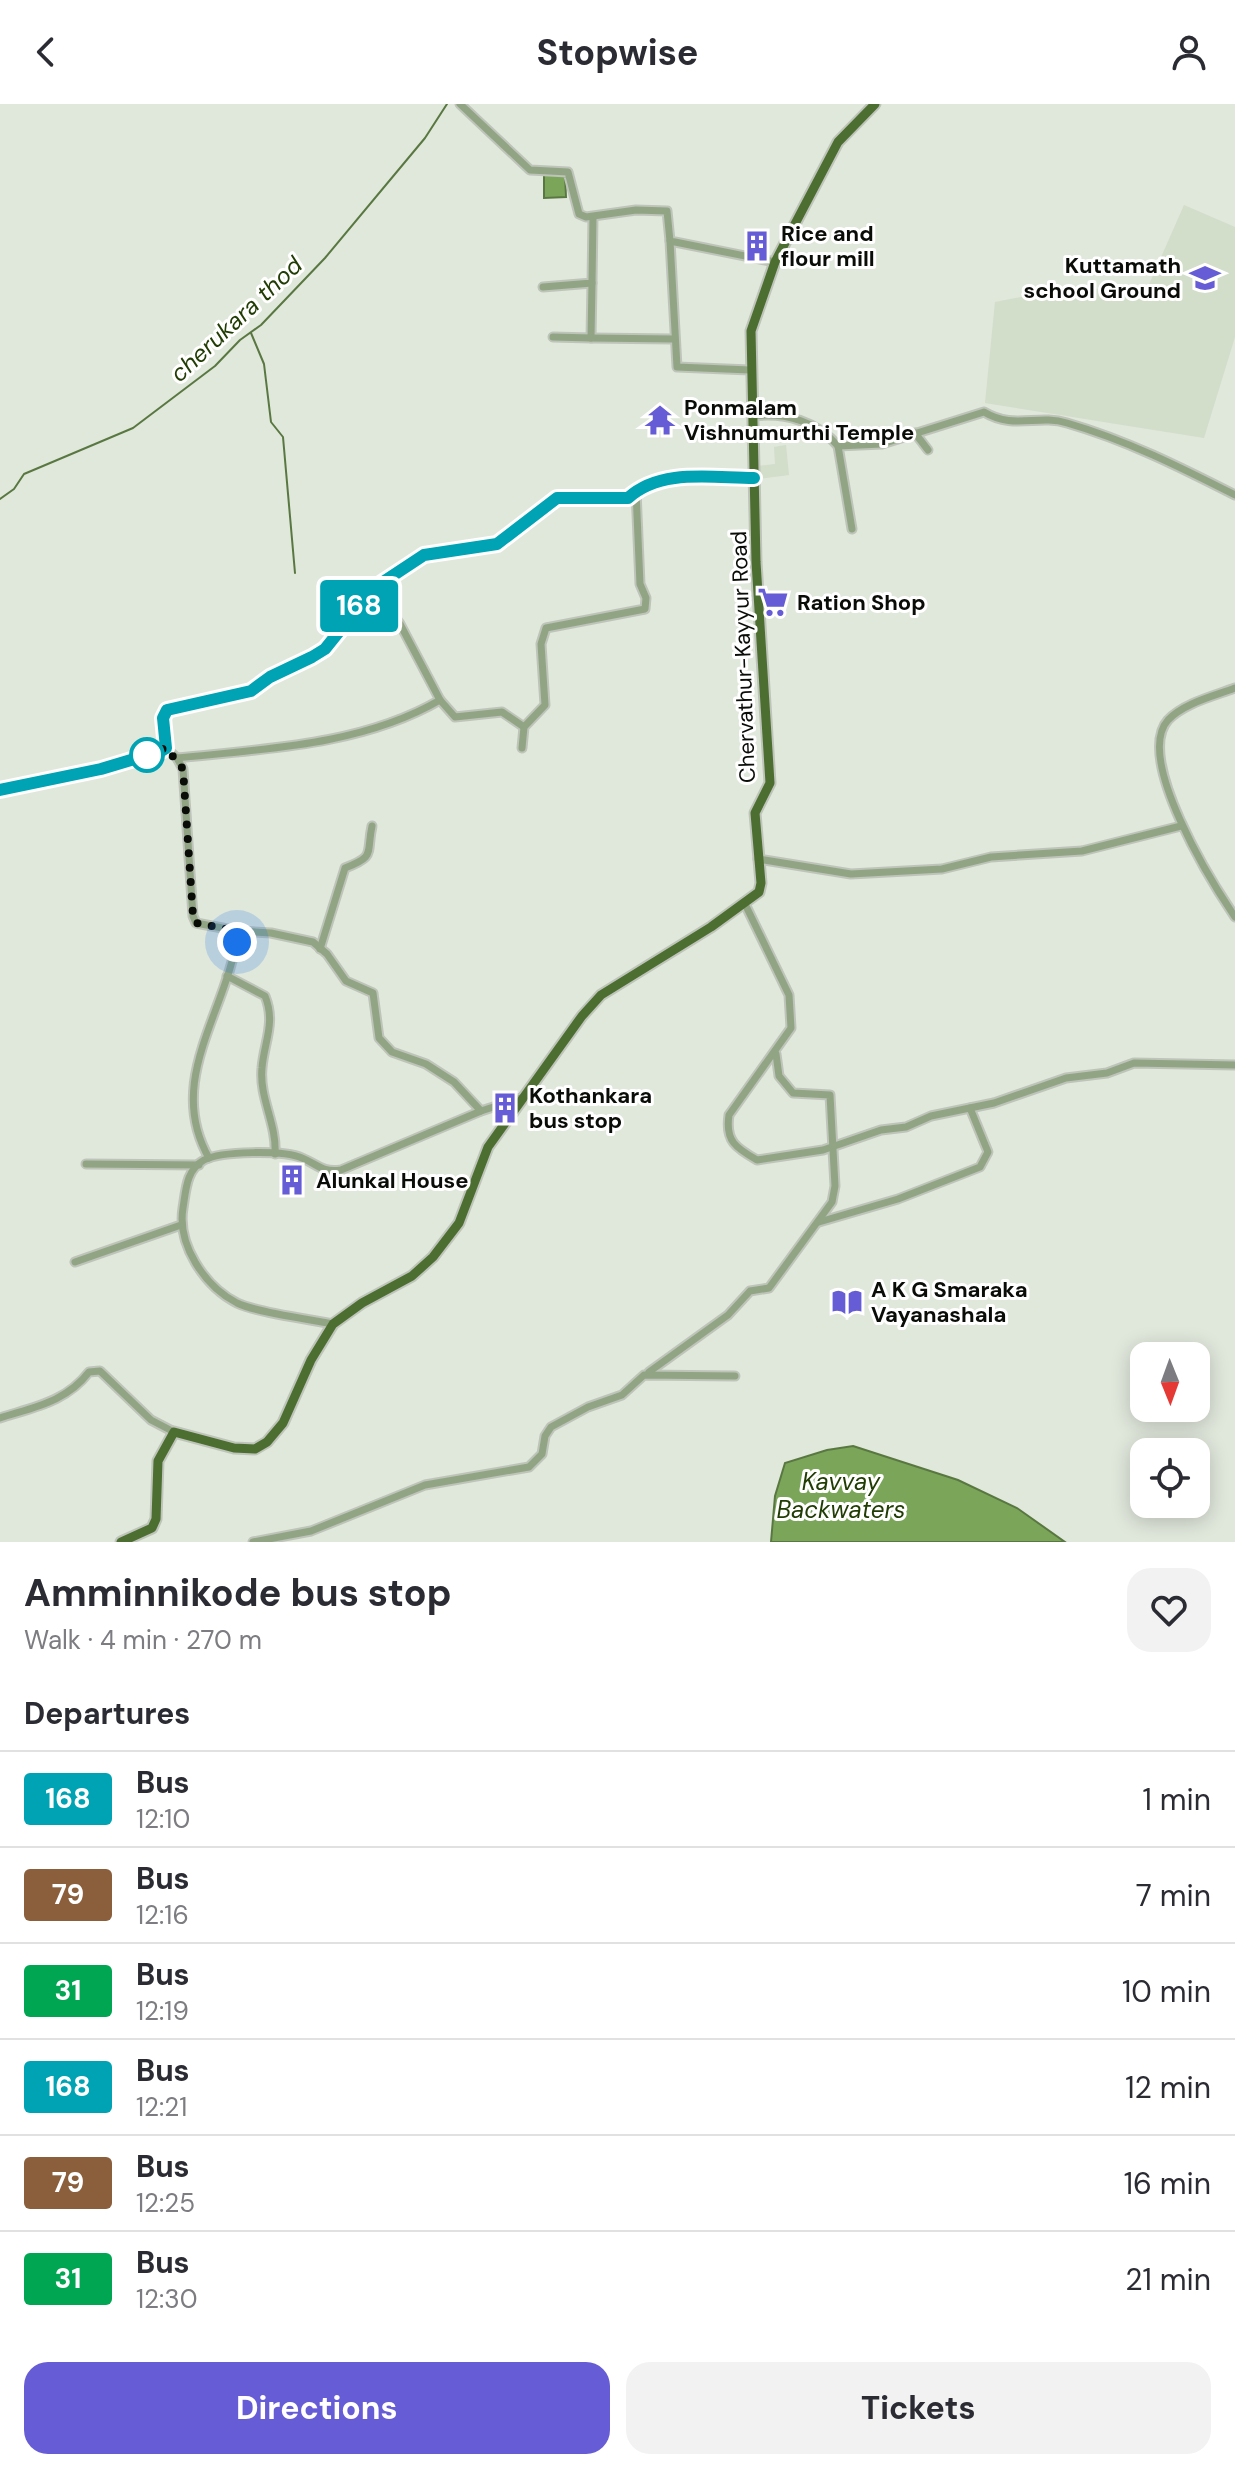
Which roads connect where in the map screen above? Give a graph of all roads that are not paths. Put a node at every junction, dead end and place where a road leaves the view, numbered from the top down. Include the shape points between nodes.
1 (460, 104) edge
2 (875, 104) edge
3 (593, 217) junction
4 (670, 241) junction
5 (775, 262) junction
6 (592, 283) junction
7 (543, 287) dead end
8 (553, 337) dead end
9 (591, 338) junction
10 (673, 339) junction
11 (750, 370) junction
12 (754, 416) junction
13 (915, 433) junction
14 (838, 446) junction
15 (928, 450) dead end
16 (754, 478) junction
17 (636, 491) junction
18 (1235, 495) edge
19 (852, 529) dead end
20 (374, 588) junction
21 (1235, 688) edge
22 (440, 700) junction
23 (524, 727) junction
24 (166, 748) junction
25 (522, 748) dead end
26 (177, 758) junction
27 (0, 790) edge
28 (372, 826) dead end
29 (1181, 826) junction
30 (758, 859) junction
31 (745, 904) junction
32 (1235, 917) edge
33 (238, 931) junction
34 (320, 949) junction
35 (227, 976) junction
36 (776, 1054) junction
37 (1235, 1065) edge
38 (521, 1098) junction
39 (970, 1108) junction
40 (481, 1111) junction
41 (833, 1147) junction
42 (275, 1154) junction
43 (209, 1158) junction
44 (86, 1164) dead end
45 (199, 1165) junction
46 (819, 1222) junction
47 (181, 1225) junction
48 (75, 1262) dead end
49 (333, 1324) junction
50 (644, 1375) junction
51 (735, 1376) dead end
52 (0, 1418) edge
53 (174, 1432) junction
54 (121, 1542) edge
55 (253, 1542) edge

1 - 3 street via 530,170 568,172 579,214
2 - 5 main road, Chervathur-Kayyur Road via 838,142
3 - 4 street via 667,211
3 - 6 street
4 - 5 street
4 - 10 street
5 - 11 main road, Chervathur-Kayyur Road via 751,331
6 - 7 street
6 - 9 street
8 - 9 street
9 - 10 street
10 - 11 street via 677,367
11 - 12 main road, Chervathur-Kayyur Road
12 - 14 street via 796,418 829,435
12 - 16 main road, Chervathur-Kayyur Road
13 - 14 street via 882,444
13 - 15 street
13 - 18 street via 984,412 1001,422 1064,422 1136,445
14 - 19 street
16 - 17 street via 660,478
16 - 30 main road, Chervathur-Kayyur Road via 770,783 755,813
17 - 20 street via 628,498 557,498 497,544 424,555
17 - 23 street via 645,609 546,628 541,644 545,705
20 - 22 street via 400,624
20 - 24 street via 325,649 312,657 251,691 167,710
21 - 29 street via 1168,720 1160,736
22 - 23 street via 455,717 502,712
22 - 26 street via 352,734
23 - 25 street
24 - 26 street
24 - 27 street via 101,769
26 - 33 street via 187,803 193,916 196,923
28 - 34 street via 370,854 345,868
29 - 30 street via 1082,851 991,857 942,869 851,874
29 - 32 street
30 - 31 main road, Chervathur-Kayyur Road via 759,892
31 - 36 street via 789,995 791,1028
31 - 38 main road via 601,995
33 - 34 street via 291,937
33 - 35 street
34 - 40 street via 346,981 373,993 379,1038 454,1082
35 - 42 street via 267,1002 271,1036 262,1085
35 - 43 street via 191,1104
36 - 41 street via 779,1076 793,1093 830,1095
36 - 41 street via 729,1115 733,1146 757,1160
37 - 39 street via 1134,1063
38 - 40 street
38 - 49 main road via 488,1147 459,1223 433,1257 403,1282
39 - 41 street
39 - 46 street via 988,1152 980,1167
40 - 42 street via 341,1170 320,1170 301,1157
41 - 46 street via 835,1186
42 - 43 street
43 - 45 street
44 - 45 street
45 - 47 street via 189,1175
46 - 50 street via 769,1288 750,1291 728,1315
47 - 48 street
47 - 49 street via 185,1247 206,1276 237,1303
49 - 53 main road via 283,1423 267,1442 255,1449 234,1448
50 - 51 street
50 - 55 street via 622,1395 551,1427 542,1454 529,1467 425,1485 311,1531
52 - 53 street via 56,1400 76,1389 89,1372 100,1371 151,1420
53 - 54 main road via 158,1461 152,1528

